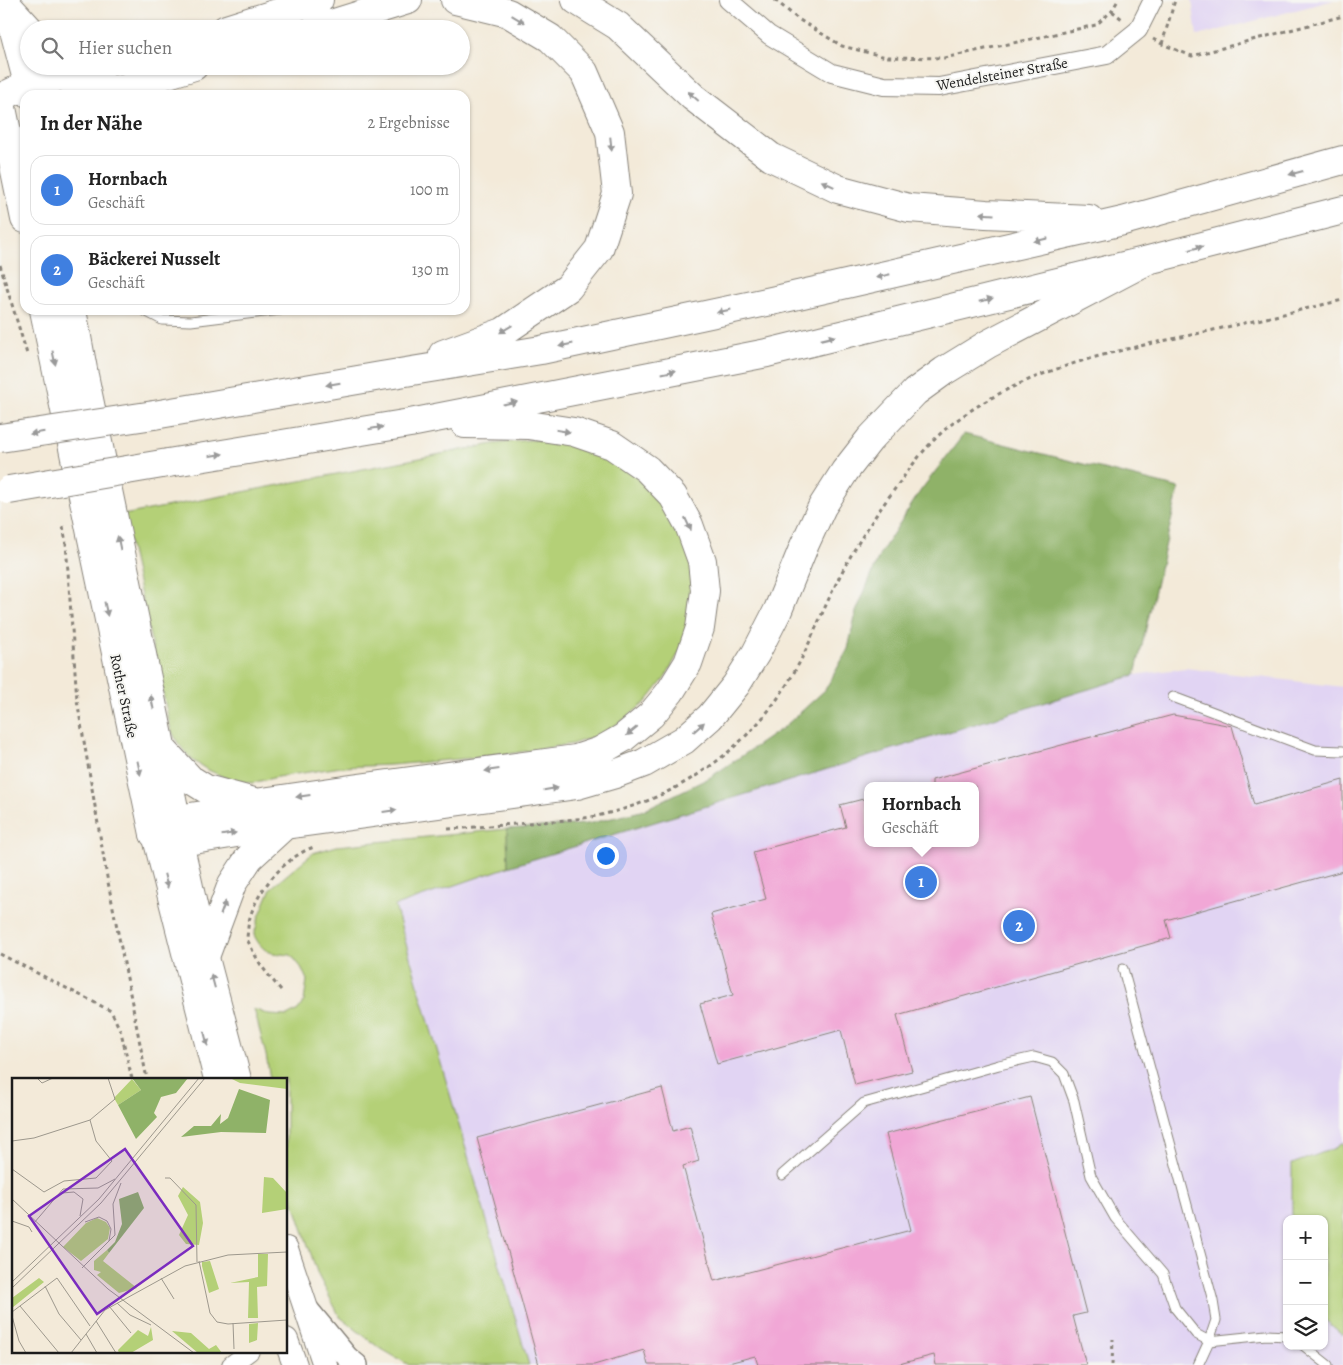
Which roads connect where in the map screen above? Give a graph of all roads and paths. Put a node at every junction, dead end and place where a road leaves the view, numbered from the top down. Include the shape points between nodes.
1 (319, 0) edge
2 (408, 0) edge
3 (455, 0) edge
4 (576, 0) edge
5 (728, 0) edge
6 (775, 0) edge
7 (1118, 0) edge
8 (1153, 0) edge
9 (1175, 0) edge
10 (7, 2) edge
11 (1112, 11) junction
12 (1343, 16) edge
13 (22, 20) edge
14 (255, 20) edge
15 (344, 20) edge
16 (1138, 30) junction
17 (1162, 44) junction
18 (20, 58) edge
19 (24, 75) edge
20 (68, 75) edge
21 (168, 75) edge
22 (27, 90) edge
23 (32, 90) edge
24 (126, 90) edge
25 (20, 94) edge
26 (0, 98) edge
27 (1343, 160) edge
28 (20, 195) edge
29 (1343, 210) edge
30 (1123, 221) junction
31 (1148, 260) junction
32 (0, 265) edge
33 (45, 315) edge
34 (73, 315) edge
35 (152, 315) edge
36 (240, 315) edge
37 (27, 355) dead end
38 (381, 376) junction
39 (410, 423) junction
40 (0, 438) edge
41 (4, 490) edge
42 (62, 524) dead end
43 (1173, 697) dead end
44 (162, 750) junction
45 (1343, 751) edge
46 (255, 803) junction
47 (286, 825) junction
48 (179, 830) junction
49 (154, 834) junction
50 (0, 954) edge
51 (206, 954) junction
52 (1123, 969) dead end
53 (132, 1078) edge
54 (146, 1078) edge
55 (216, 1078) edge
56 (239, 1078) edge
57 (782, 1176) dead end
58 (288, 1255) edge
59 (306, 1308) junction
60 (1283, 1336) edge
61 (1113, 1339) dead end
62 (1209, 1341) junction
63 (288, 1346) edge
64 (1309, 1350) edge
65 (249, 1352) edge
66 (231, 1365) edge
67 (295, 1365) edge
68 (326, 1365) edge
69 (357, 1365) edge
70 (1112, 1365) edge
71 (1198, 1365) edge
72 (1328, 1365) edge

1 - 14 main road
2 - 15 main road
3 -> 38 main road via 508,13 550,38 584,72 610,132 616,194 599,249 568,288 503,332
30 -> 4 main road via 909,208 838,189 771,157 692,97 618,26
5 - 16 street, Wendelsteiner Straße via 769,35 832,73 884,86 939,88 1108,55
6 - 11 path via 798,19 842,46 886,57 944,58 1096,25
7 - 11 path
8 - 16 street, Wendelsteiner Straße
9 - 17 path
10 - 13 main road
10 - 18 main road
11 - 16 path
12 - 17 path via 1192,56
16 - 17 path
19 - 22 main road
20 - 23 main road via 45,81
21 - 24 main road
25 - 26 main road
26 - 28 main road
27 -> 30 main road
31 -> 29 main road
30 -> 38 main road via 542,350
39 -> 31 main road via 766,353
47 -> 31 main road via 577,785 644,763 684,740 710,717 751,661 778,610 822,507 876,432 915,392 944,370
32 - 37 path
33 -> 49 main road, Rother Straße
44 -> 34 main road, Rother Straße
35 - 36 lane via 162,320 191,321
38 -> 40 main road, bridge
41 -> 39 main road, bridge
39 -> 46 main road via 528,425 574,432 612,446 648,469 673,496 689,525 702,560 705,591 700,628 688,663 670,692 650,715 623,738 576,759
42 - 54 path via 77,700
43 - 45 lane via 1315,750
44 - 46 main road via 190,779 206,788
44 - 48 main road, Rother Straße
46 - 48 main road via 210,814
48 -> 47 main road
51 -> 47 main road via 232,884 249,858
48 - 49 main road
48 - 51 main road, Rother Straße
49 -> 55 main road, Rother Straße
50 - 53 path via 111,1011 122,1032
56 -> 51 main road, Rother Straße
52 - 62 lane via 1213,1300 1216,1320
57 - 62 lane via 864,1103 1034,1057 1052,1062 1064,1074 1074,1101 1091,1176 1105,1201 1115,1218 1163,1274 1175,1308 1196,1334
58 - 59 main road
59 - 68 main road
59 - 69 street
60 - 62 lane
61 - 70 path
62 - 71 lane
63 - 67 main road
64 - 72 lane
65 - 66 street

